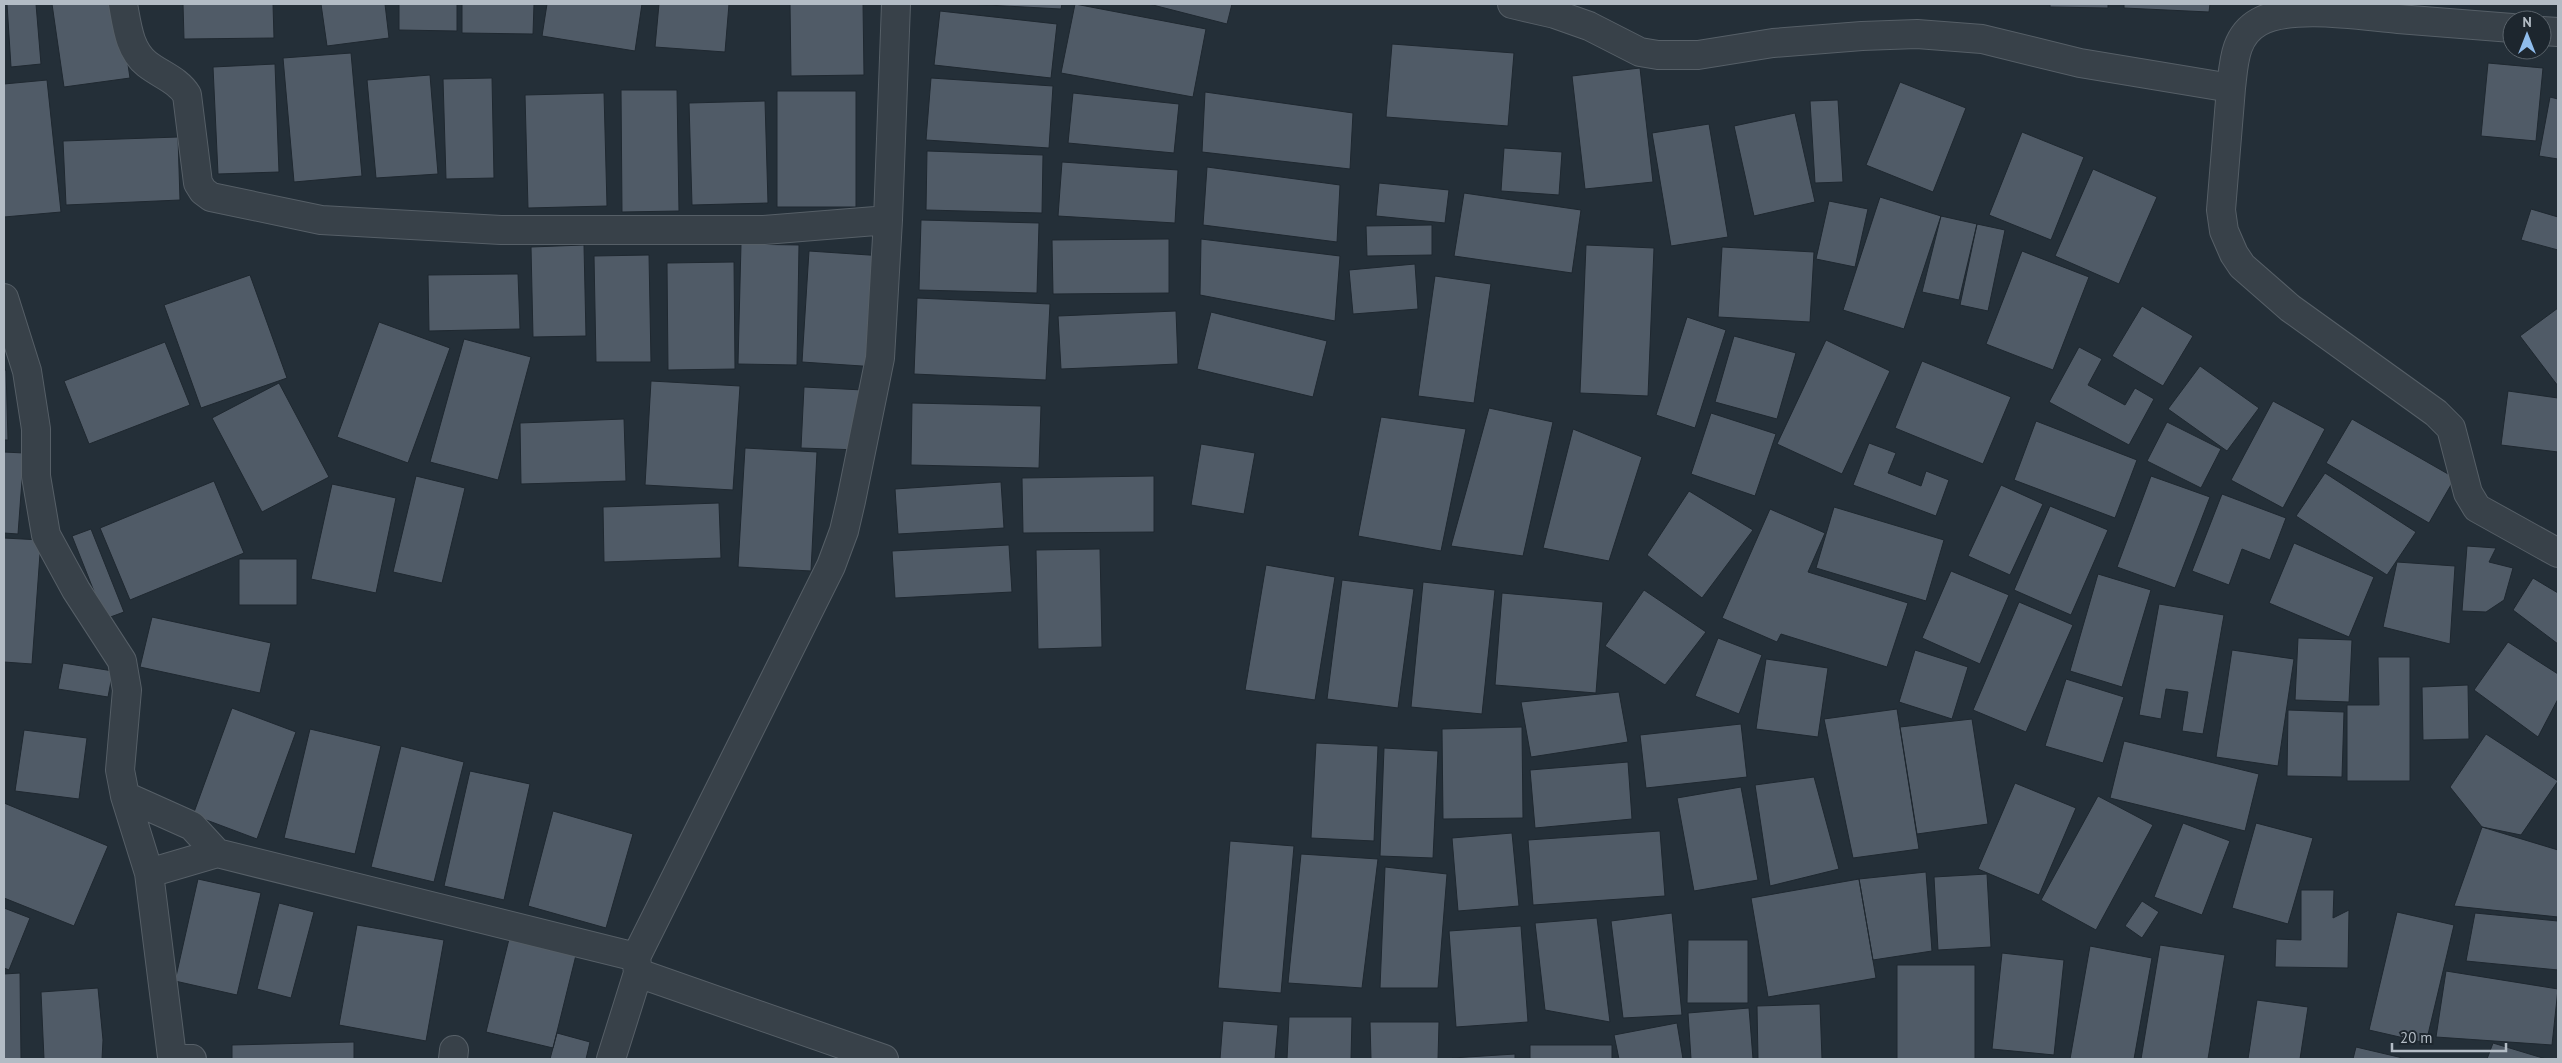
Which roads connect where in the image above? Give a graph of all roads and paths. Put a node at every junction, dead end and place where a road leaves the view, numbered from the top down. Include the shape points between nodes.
1 (123, 4) edge
2 (896, 4) edge
3 (1512, 4) edge
4 (2502, 27) edge
5 (2231, 88) junction
6 (888, 220) junction
7 (4, 298) edge
8 (2558, 553) edge
9 (125, 796) junction
10 (217, 853) junction
11 (149, 873) junction
12 (637, 965) junction
13 (174, 1058) edge
14 (611, 1059) edge
15 (884, 1059) edge

1 - 6 street via 134,48 146,63 178,84 187,95 198,183 211,197 321,220 501,230 764,230
2 - 6 street
3 - 5 street via 1555,14 1589,26 1640,52 1658,55 1698,55 1774,43 1917,34 1982,40 2080,63
4 - 5 street via 2326,12 2281,14 2259,22 2245,34 2235,52
5 - 8 street via 2221,210 2224,231 2242,266 2290,308 2436,412 2451,428 2468,493 2478,508
6 - 12 street via 880,358 844,531 831,566
7 - 9 street via 27,371 36,429 36,476 46,535 76,590 122,661 127,690 120,770
9 - 10 street via 192,826
9 - 11 street
10 - 11 street
10 - 12 street
11 - 13 street
12 - 14 street
12 - 15 street

